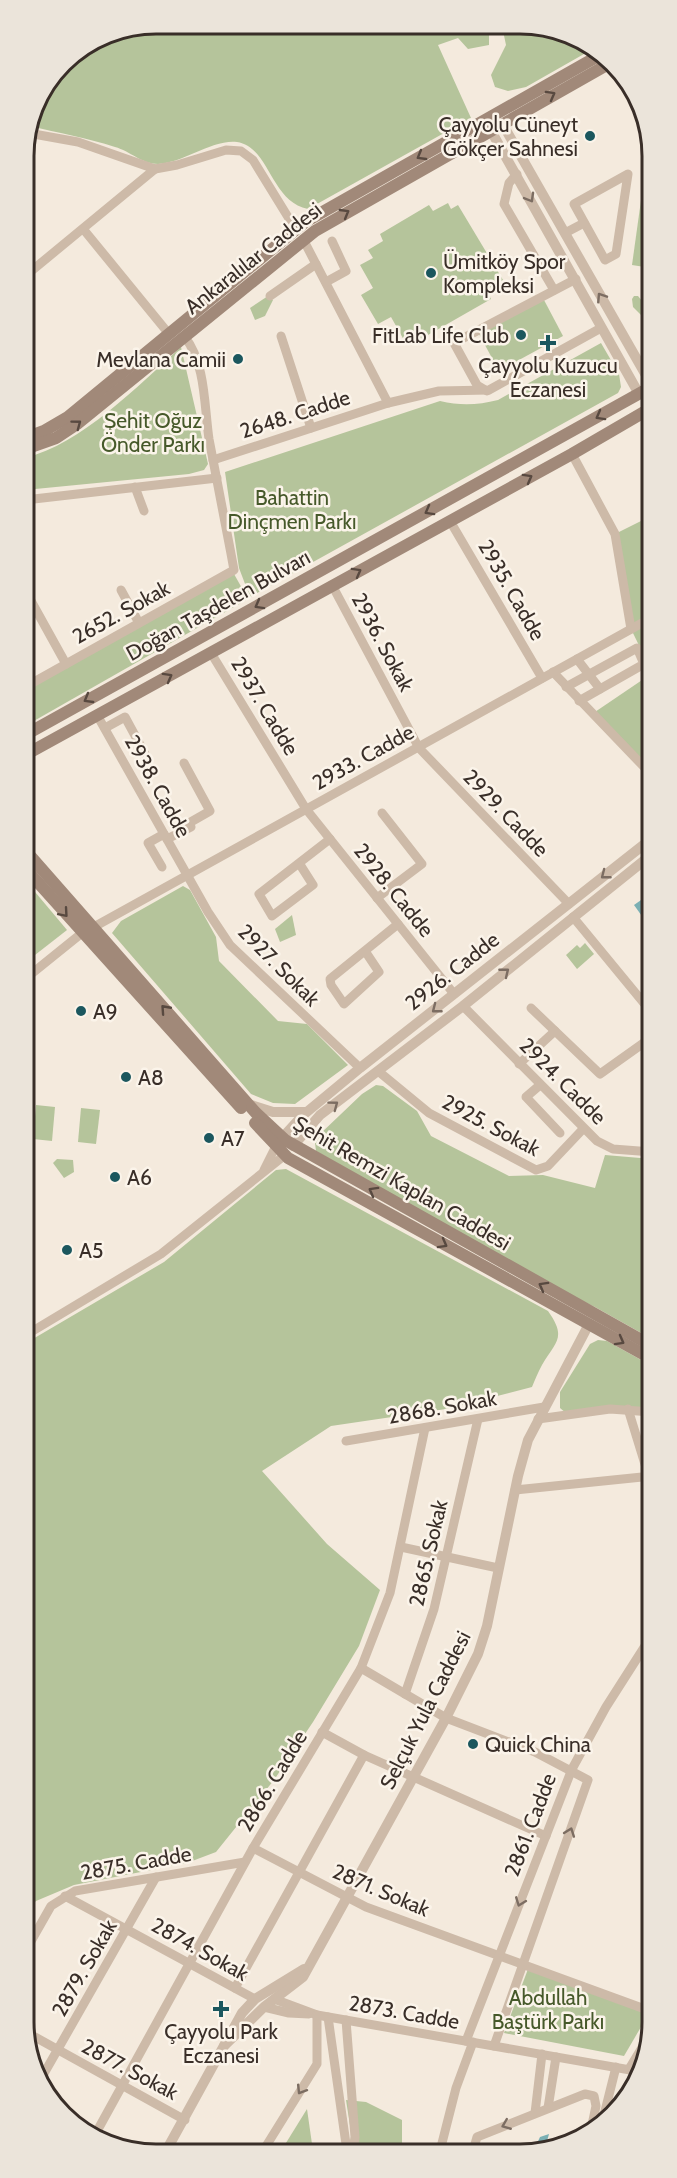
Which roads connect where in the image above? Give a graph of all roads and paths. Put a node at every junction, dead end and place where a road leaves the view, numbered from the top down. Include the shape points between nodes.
1 (594, 59) edge
2 (603, 67) edge
3 (490, 123) junction
4 (502, 123) junction
5 (37, 134) edge
6 (528, 168) junction
7 (155, 169) junction
8 (517, 174) junction
9 (585, 223) junction
10 (84, 230) junction
11 (565, 233) junction
12 (300, 234) junction
13 (332, 241) dead end
14 (316, 264) junction
15 (35, 268) edge
16 (586, 273) junction
17 (576, 279) junction
18 (326, 282) junction
19 (554, 290) junction
20 (270, 296) dead end
21 (615, 320) junction
22 (601, 328) junction
23 (169, 334) junction
24 (281, 336) dead end
25 (185, 337) junction
26 (642, 370) edge
27 (487, 391) junction
28 (642, 392) edge
29 (639, 394) junction
30 (388, 403) junction
31 (642, 416) edge
32 (311, 428) junction
33 (35, 434) edge
34 (35, 445) edge
35 (572, 454) junction
36 (213, 460) junction
37 (217, 478) junction
38 (135, 487) junction
39 (35, 499) edge
40 (144, 511) dead end
41 (450, 520) junction
42 (332, 585) junction
43 (121, 590) dead end
44 (35, 608) edge
45 (139, 623) junction
46 (642, 623) edge
47 (631, 629) junction
48 (211, 653) junction
49 (578, 658) junction
50 (642, 659) edge
51 (66, 664) junction
52 (642, 665) edge
53 (552, 672) junction
54 (589, 674) junction
55 (542, 678) junction
56 (35, 682) edge
57 (566, 687) junction
58 (600, 689) junction
59 (579, 701) junction
60 (97, 715) junction
61 (105, 728) junction
62 (35, 730) edge
63 (419, 747) junction
64 (35, 750) edge
65 (145, 754) dead end
66 (184, 763) dead end
67 (642, 765) edge
68 (306, 809) junction
69 (382, 813) dead end
70 (166, 837) junction
71 (330, 838) junction
72 (642, 846) edge
73 (35, 862) edge
74 (642, 862) edge
75 (299, 863) junction
76 (162, 867) dead end
77 (187, 875) junction
78 (35, 878) edge
79 (377, 898) junction
80 (568, 904) junction
81 (573, 917) junction
82 (398, 924) junction
83 (87, 930) junction
84 (365, 951) junction
85 (35, 971) edge
86 (454, 994) junction
87 (642, 1001) edge
88 (463, 1006) junction
89 (531, 1008) dead end
90 (555, 1031) junction
91 (642, 1044) edge
92 (519, 1064) junction
93 (360, 1068) junction
94 (378, 1071) junction
95 (540, 1085) junction
96 (248, 1104) junction
97 (306, 1112) junction
98 (583, 1129) junction
99 (560, 1133) dead end
100 (284, 1146) junction
101 (642, 1151) edge
102 (592, 1319) junction
103 (34, 1327) edge
104 (39, 1327) junction
105 (34, 1330) edge
106 (642, 1342) edge
107 (642, 1352) edge
108 (544, 1407) junction
109 (628, 1409) junction
110 (642, 1411) edge
111 (478, 1419) junction
112 (538, 1419) junction
113 (425, 1428) junction
114 (346, 1441) dead end
115 (642, 1450) edge
116 (642, 1477) edge
117 (515, 1490) junction
118 (401, 1547) junction
119 (446, 1557) junction
120 (498, 1568) junction
121 (642, 1651) edge
122 (361, 1668) junction
123 (405, 1694) junction
124 (446, 1718) junction
125 (322, 1732) junction
126 (364, 1755) junction
127 (572, 1769) junction
128 (414, 1777) junction
129 (546, 1836) junction
130 (253, 1848) junction
131 (245, 1862) junction
132 (299, 1872) junction
133 (156, 1877) junction
134 (66, 1896) junction
135 (348, 1897) junction
136 (127, 1929) junction
137 (34, 1936) edge
138 (499, 1956) junction
139 (189, 1963) junction
140 (308, 1965) junction
141 (522, 1965) junction
142 (235, 1988) junction
143 (255, 1999) junction
144 (274, 1999) junction
145 (264, 2007) junction
146 (642, 2008) edge
147 (317, 2015) junction
148 (328, 2016) junction
149 (346, 2020) junction
150 (36, 2038) edge
151 (331, 2041) junction
152 (469, 2041) junction
153 (224, 2046) junction
154 (494, 2046) junction
155 (58, 2050) junction
156 (542, 2054) junction
157 (556, 2057) junction
158 (316, 2064) junction
159 (616, 2067) junction
160 (632, 2070) edge
161 (45, 2072) edge
162 (123, 2086) junction
163 (548, 2108) junction
164 (605, 2109) edge
165 (535, 2113) junction
166 (593, 2119) edge
167 (185, 2120) junction
168 (99, 2129) edge
169 (170, 2144) edge
170 (267, 2144) edge
171 (346, 2144) edge
172 (354, 2144) edge
173 (442, 2144) edge
174 (475, 2144) edge

1 - 3 main road, Ankaralılar Caddesi
4 -> 2 main road, Ankaralılar Caddesi
3 - 4 main road, Ankaralılar Caddesi
3 - 8 street
3 - 12 main road, Ankaralılar Caddesi
4 - 6 street
5 - 7 street via 71,140
6 - 8 street
6 - 11 street
7 - 10 street
7 - 12 street via 226,150 242,151 253,160
8 -> 17 street
8 - 19 street via 509,183 504,204
9 - 9 street via 574,204 628,174 616,254 605,261
9 - 11 street
10 - 15 street
10 - 23 street
11 - 16 street
12 - 14 street
12 - 23 main road, Ankaralılar Caddesi
12 - 25 main road, Ankaralılar Caddesi
13 - 18 street via 346,271
14 - 18 street
14 - 20 street
16 - 17 street
21 -> 16 street
17 - 19 street
17 - 22 street
18 - 30 street
19 - 27 street via 454,343 477,385
21 - 22 street
21 - 26 street
22 - 27 street
22 - 29 street
23 - 33 main road, Ankaralılar Caddesi via 68,417
24 - 32 street
34 -> 25 main road, Ankaralılar Caddesi via 66,432
25 - 36 street via 202,381
27 - 30 street, 2648. Cadde via 439,391
28 - 29 main road, Doğan Taşdelen Bulvarı
29 -> 62 main road, Doğan Taşdelen Bulvarı
30 - 32 street, 2648. Cadde
31 - 35 main road, Doğan Taşdelen Bulvarı
32 - 36 street, 2648. Cadde
41 -> 35 main road, Doğan Taşdelen Bulvarı
35 - 47 street via 615,534
36 - 37 street
37 - 38 street
37 - 45 street, 2652. Sokak via 234,570
38 - 39 street
38 - 40 street
42 -> 41 main road, Doğan Taşdelen Bulvarı
41 - 55 street, 2935. Cadde
42 - 48 main road, Doğan Taşdelen Bulvarı
42 - 63 street, 2936. Sokak
43 - 45 street
44 - 51 street
45 - 51 street, 2652. Sokak
46 - 47 street, 2933. Cadde
47 - 49 street, 2933. Cadde
60 -> 48 main road, Doğan Taşdelen Bulvarı
48 - 68 street, 2937. Cadde
49 - 53 street, 2933. Cadde
49 - 54 street
50 - 54 street via 637,648
51 - 56 street, 2652. Sokak
52 - 58 street
53 - 55 street, 2933. Cadde
53 - 57 street
54 - 57 street
54 - 58 street
55 - 63 street, 2933. Cadde
57 - 59 street
58 - 59 street
59 - 67 street
60 - 61 street, 2938. Cadde
60 - 64 main road, Doğan Taşdelen Bulvarı
61 - 65 street via 125,717
61 - 70 street, 2938. Cadde
63 - 68 street, 2933. Cadde
63 - 80 street, 2929. Cadde
66 - 70 street via 210,812
68 - 71 street, 2928. Cadde
68 - 77 street, 2933. Cadde
69 - 79 street via 422,864
70 - 76 street via 148,843
70 - 77 street, 2938. Cadde
71 - 75 street
71 - 79 street, 2928. Cadde
72 -> 80 street, 2926. Cadde
73 - 83 main road, Şehit Remzi Kaplan Caddesi
74 - 81 street, 2926. Cadde
75 - 75 street via 260,894 272,916 313,885
77 - 83 street, 2933. Cadde
77 - 93 street, 2927. Sokak via 230,945
78 -> 83 main road, Şehit Remzi Kaplan Caddesi
79 - 82 street, 2928. Cadde
80 - 86 street, 2926. Cadde
81 - 87 street
88 -> 81 street, 2926. Cadde
82 - 84 street
82 - 86 street, 2928. Cadde
83 - 85 street, 2933. Cadde
96 -> 83 main road, Şehit Remzi Kaplan Caddesi
83 - 100 main road, Şehit Remzi Kaplan Caddesi
84 - 84 street via 330,979 344,1004 379,972
86 - 88 street
86 -> 93 street, 2926. Cadde
88 - 92 street, 2924. Cadde
88 - 94 street, 2926. Cadde
89 - 90 street
90 - 91 street via 600,1074
90 - 92 street
92 - 95 street, 2924. Cadde
93 - 97 street, 2926. Cadde
94 - 98 street, 2925. Sokak via 429,1113 536,1170 548,1166
100 -> 94 street, 2926. Cadde
95 - 98 street, 2924. Cadde
95 - 99 street via 526,1097
96 - 97 street via 273,1112
96 - 100 main road, Şehit Remzi Kaplan Caddesi
97 - 100 street, 2926. Cadde
98 - 101 street, 2924. Cadde via 614,1149
100 - 102 main road, Şehit Remzi Kaplan Caddesi
100 - 104 street via 262,1175 161,1254
102 - 106 main road, Şehit Remzi Kaplan Caddesi
102 -> 107 main road, Şehit Remzi Kaplan Caddesi
102 - 108 street, Selçuk Yula Caddesi
103 - 104 street
104 - 105 street
108 - 111 street, 2868. Sokak
108 - 112 street, Selçuk Yula Caddesi
109 - 110 street
109 - 112 street
109 - 115 street
111 - 113 street, 2868. Sokak
111 - 119 street, 2865. Sokak
112 - 117 street, Selçuk Yula Caddesi
113 - 114 street, 2868. Sokak
113 - 118 street, 2866. Cadde
116 - 117 street
117 - 120 street, Selçuk Yula Caddesi
118 - 119 street
118 - 122 street, 2866. Cadde via 384,1613
119 - 120 street
119 - 123 street, 2865. Sokak via 424,1643
120 - 124 street, Selçuk Yula Caddesi via 485,1635
121 - 127 street, 2861. Cadde
122 - 123 street
122 - 125 street, 2866. Cadde
123 - 124 street
124 - 127 street
124 - 128 street, Selçuk Yula Caddesi
125 - 126 street
125 - 130 street, 2866. Cadde
126 - 128 street
126 - 132 street
127 - 129 street, 2861. Cadde
141 -> 127 street, 2861. Cadde via 588,1780
128 - 129 street
128 - 135 street, Selçuk Yula Caddesi
129 -> 138 street, 2861. Cadde
130 - 131 street, 2866. Cadde
130 - 132 street, 2871. Sokak
131 - 133 street, 2875. Cadde
131 - 139 street, 2866. Cadde
132 - 135 street, 2871. Sokak
132 - 142 street
133 - 134 street, 2875. Cadde via 83,1889
133 - 136 street, 2879. Sokak
134 - 136 street, 2874. Sokak
134 - 137 street, 2875. Cadde via 51,1905
135 - 138 street, 2871. Sokak
135 - 140 street, Selçuk Yula Caddesi
136 - 139 street, 2874. Sokak
136 - 155 street, 2879. Sokak
138 - 141 street, 2871. Sokak
138 - 152 street, 2861. Cadde
139 - 142 street, 2874. Sokak
139 - 162 street, 2866. Cadde
140 - 143 street, Selçuk Yula Caddesi
140 - 144 street, Selçuk Yula Caddesi via 303,1977
141 - 146 street, 2871. Sokak
141 - 154 street, 2861. Cadde
142 - 143 street, 2874. Sokak
143 - 144 street
143 - 145 street
143 - 153 street, Selçuk Yula Caddesi via 236,2022
144 - 145 street, Selçuk Yula Caddesi
144 - 147 street, 2873. Cadde
145 - 147 street
145 - 153 street, Selçuk Yula Caddesi
147 - 148 street, 2873. Cadde
147 - 158 street
148 - 149 street, 2873. Cadde
148 - 151 street
149 - 152 street, 2873. Cadde
149 - 172 street
150 - 155 street, 2877. Sokak
151 - 158 street
151 - 171 street
152 - 154 street, 2873. Cadde
152 - 173 street, 2861. Cadde
153 - 167 street, Selçuk Yula Caddesi
154 - 156 street, 2873. Cadde
155 - 161 street, 2879. Sokak
155 - 162 street, 2877. Sokak
156 - 157 street, 2873. Cadde
156 - 165 street
157 - 159 street, 2873. Cadde
157 - 163 street
158 -> 170 street
159 - 160 street, 2873. Cadde
159 - 164 street
162 - 167 street, 2877. Sokak
162 - 168 street, 2866. Cadde
163 - 165 street
163 - 166 street via 590,2093 596,2101
165 -> 174 street via 477,2137
167 - 169 street, Selçuk Yula Caddesi

